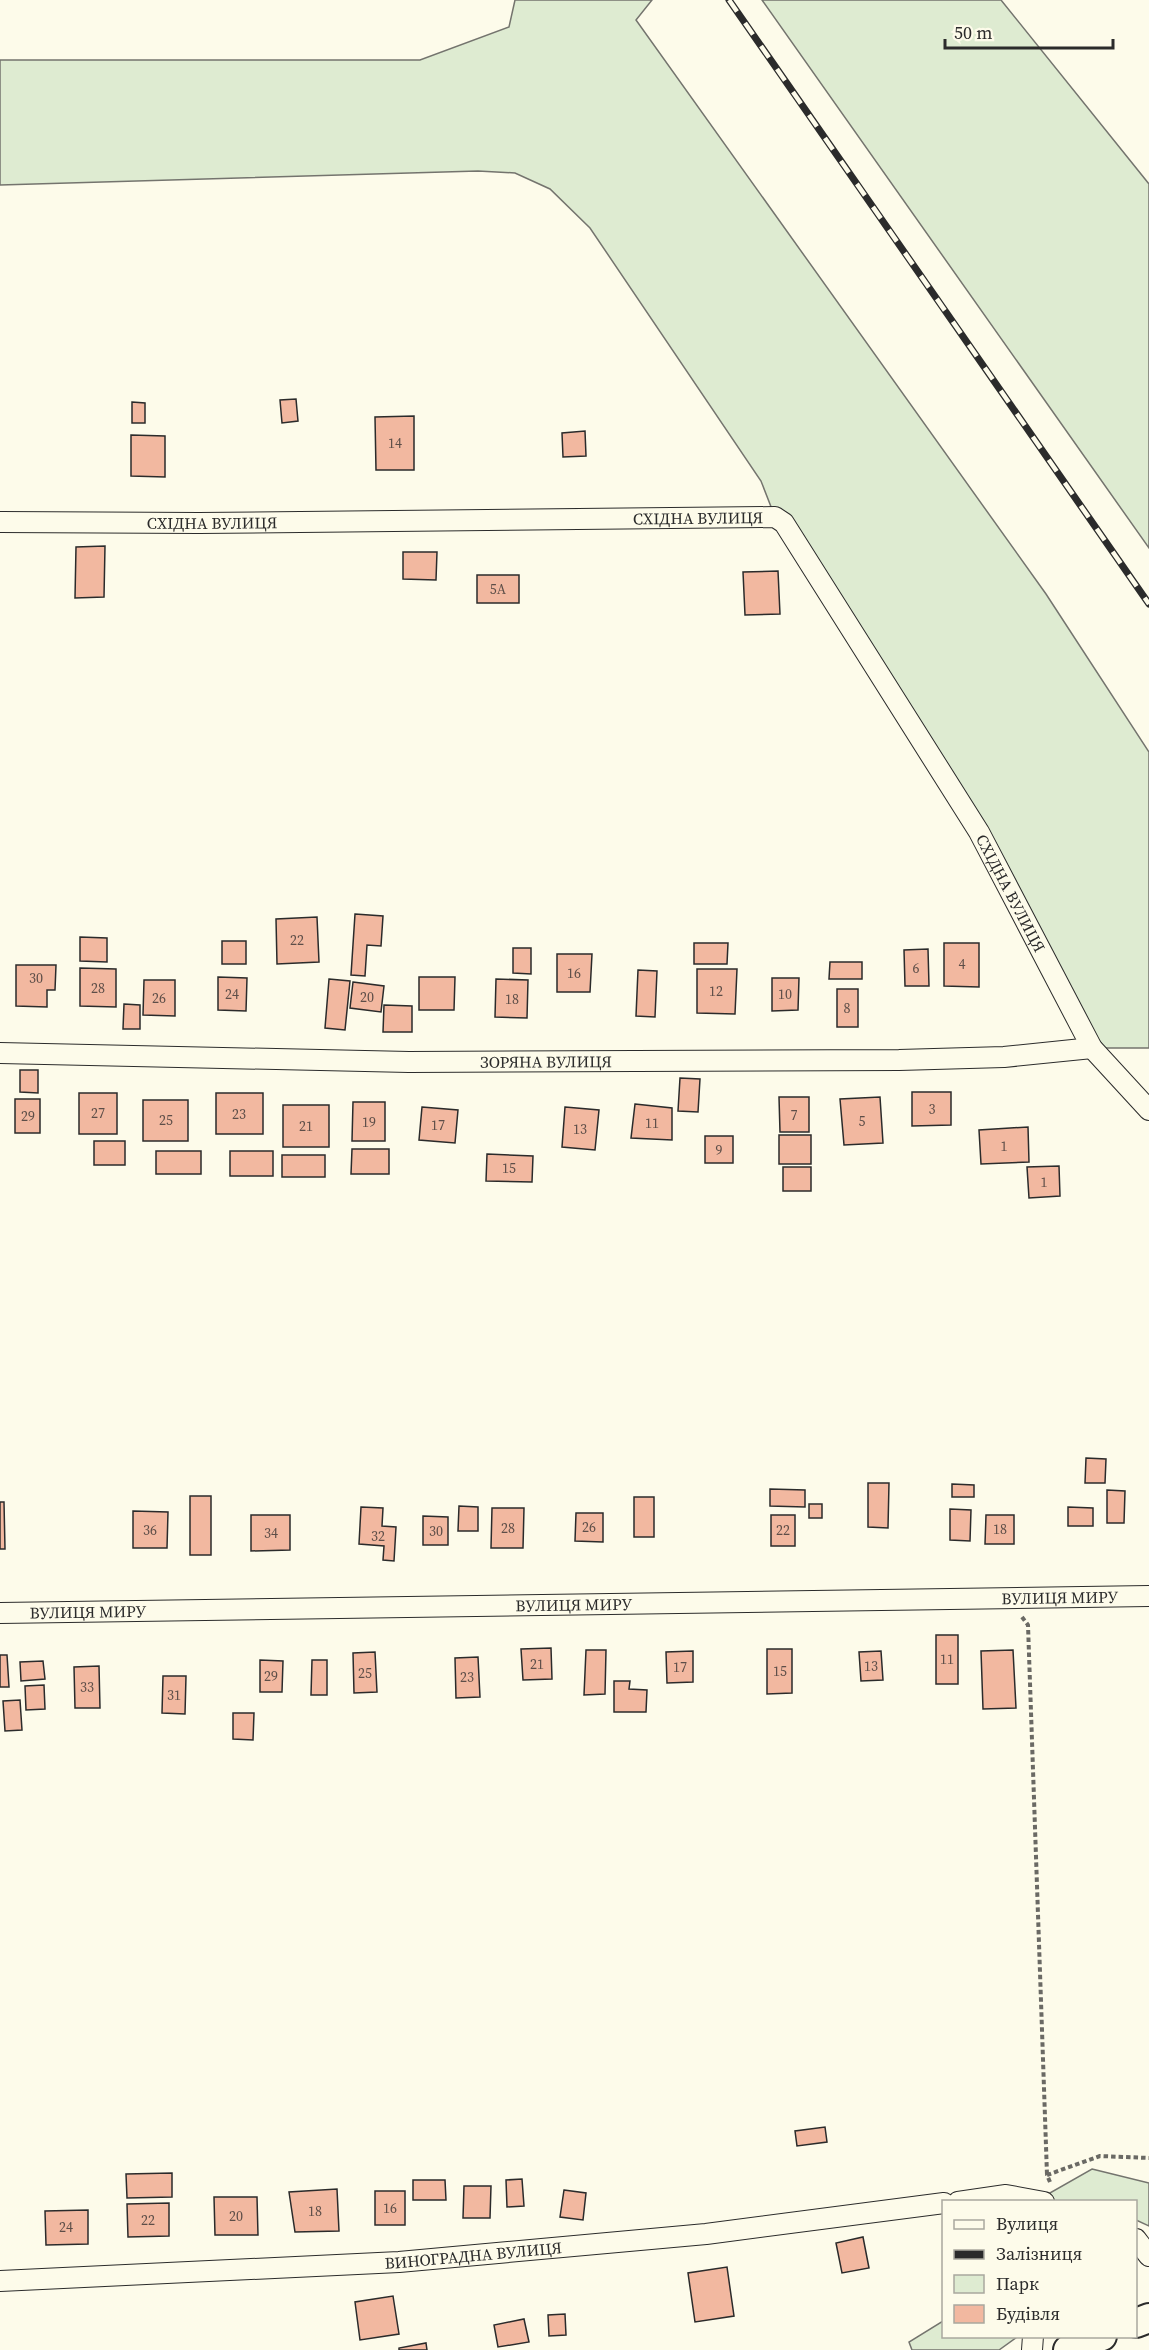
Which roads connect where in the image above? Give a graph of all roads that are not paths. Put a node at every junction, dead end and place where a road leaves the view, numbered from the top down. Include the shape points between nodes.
1 (0, 522) edge
2 (1092, 1048) junction
3 (0, 1053) edge
4 (1149, 1110) edge
5 (1149, 1596) edge
6 (0, 1613) edge
7 (1049, 2197) edge
8 (972, 2200) edge
9 (942, 2203) edge
10 (1137, 2240) edge
11 (1149, 2256) edge
12 (0, 2281) edge
13 (1099, 2338) edge
14 (1068, 2350) edge

1 - 2 street, СХІДНА ВУЛИЦЯ via 775,517 784,523 980,832
2 - 3 street, ЗОРЯНА ВУЛИЦЯ via 1004,1057 922,1059 409,1062
2 - 4 street
5 - 6 street, ВУЛИЦЯ МИРУ
7 - 8 street via 1006,2195
9 - 12 street, ВИНОГРАДНА ВУЛИЦЯ via 706,2234 399,2262
10 - 11 street
13 - 14 main road

